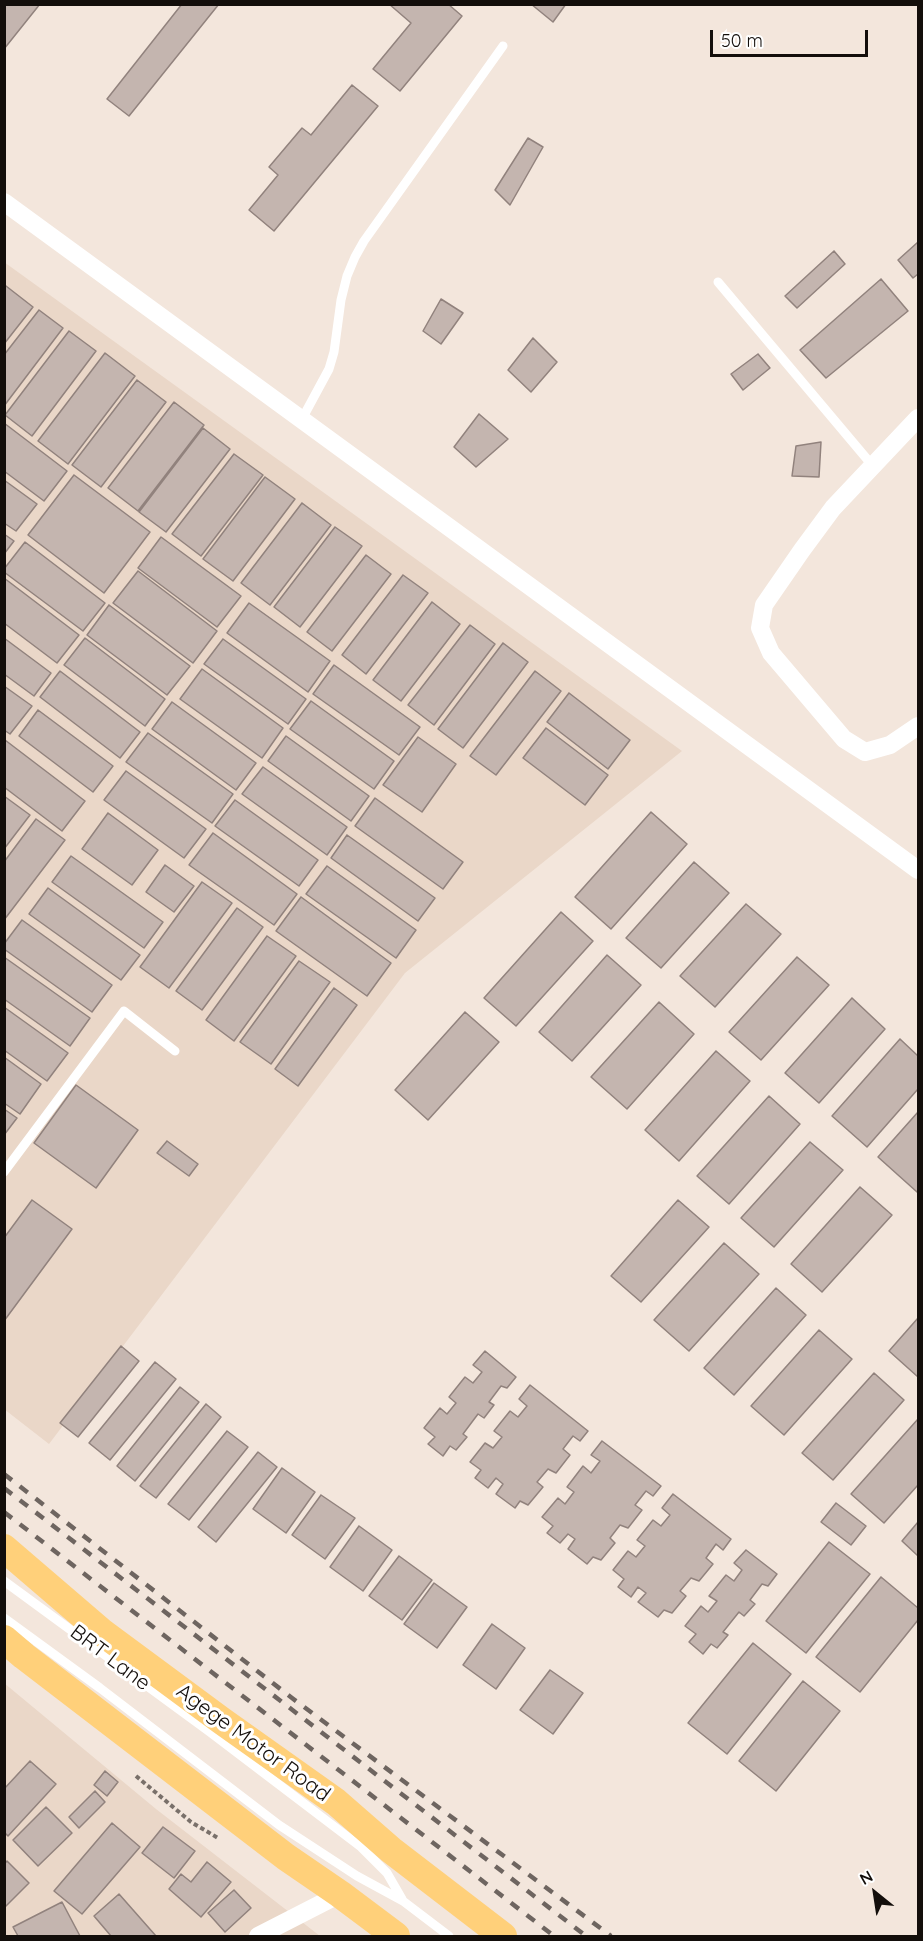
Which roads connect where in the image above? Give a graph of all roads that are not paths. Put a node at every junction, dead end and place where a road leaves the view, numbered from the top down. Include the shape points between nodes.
1 (503, 46) dead end
2 (4, 202) edge
3 (718, 282) dead end
4 (918, 418) edge
5 (302, 419) junction
6 (872, 465) junction
7 (918, 726) edge
8 (918, 870) edge
9 (175, 1051) dead end
10 (4, 1173) edge
11 (4, 1548) edge
12 (4, 1581) edge
13 (4, 1618) edge
14 (4, 1639) edge
15 (340, 1894) junction
16 (403, 1901) junction
17 (258, 1936) edge
18 (396, 1936) edge
19 (449, 1936) edge
20 (503, 1936) edge

1 - 5 lane via 355,257 343,292 329,369
2 - 5 street
3 - 6 lane
4 - 6 street
5 - 8 street
6 - 7 street via 833,508 764,605 760,628 771,653 844,739 865,752 890,745
9 - 10 lane via 124,1011
11 - 20 highway, Agege Motor Road via 103,1633 336,1802 391,1850
12 - 16 lane, BRT Lane via 361,1847 387,1873
13 - 16 lane, BRT Lane via 279,1825
14 - 15 highway via 286,1857
15 - 17 street
15 - 18 highway
16 - 19 lane, BRT Lane

